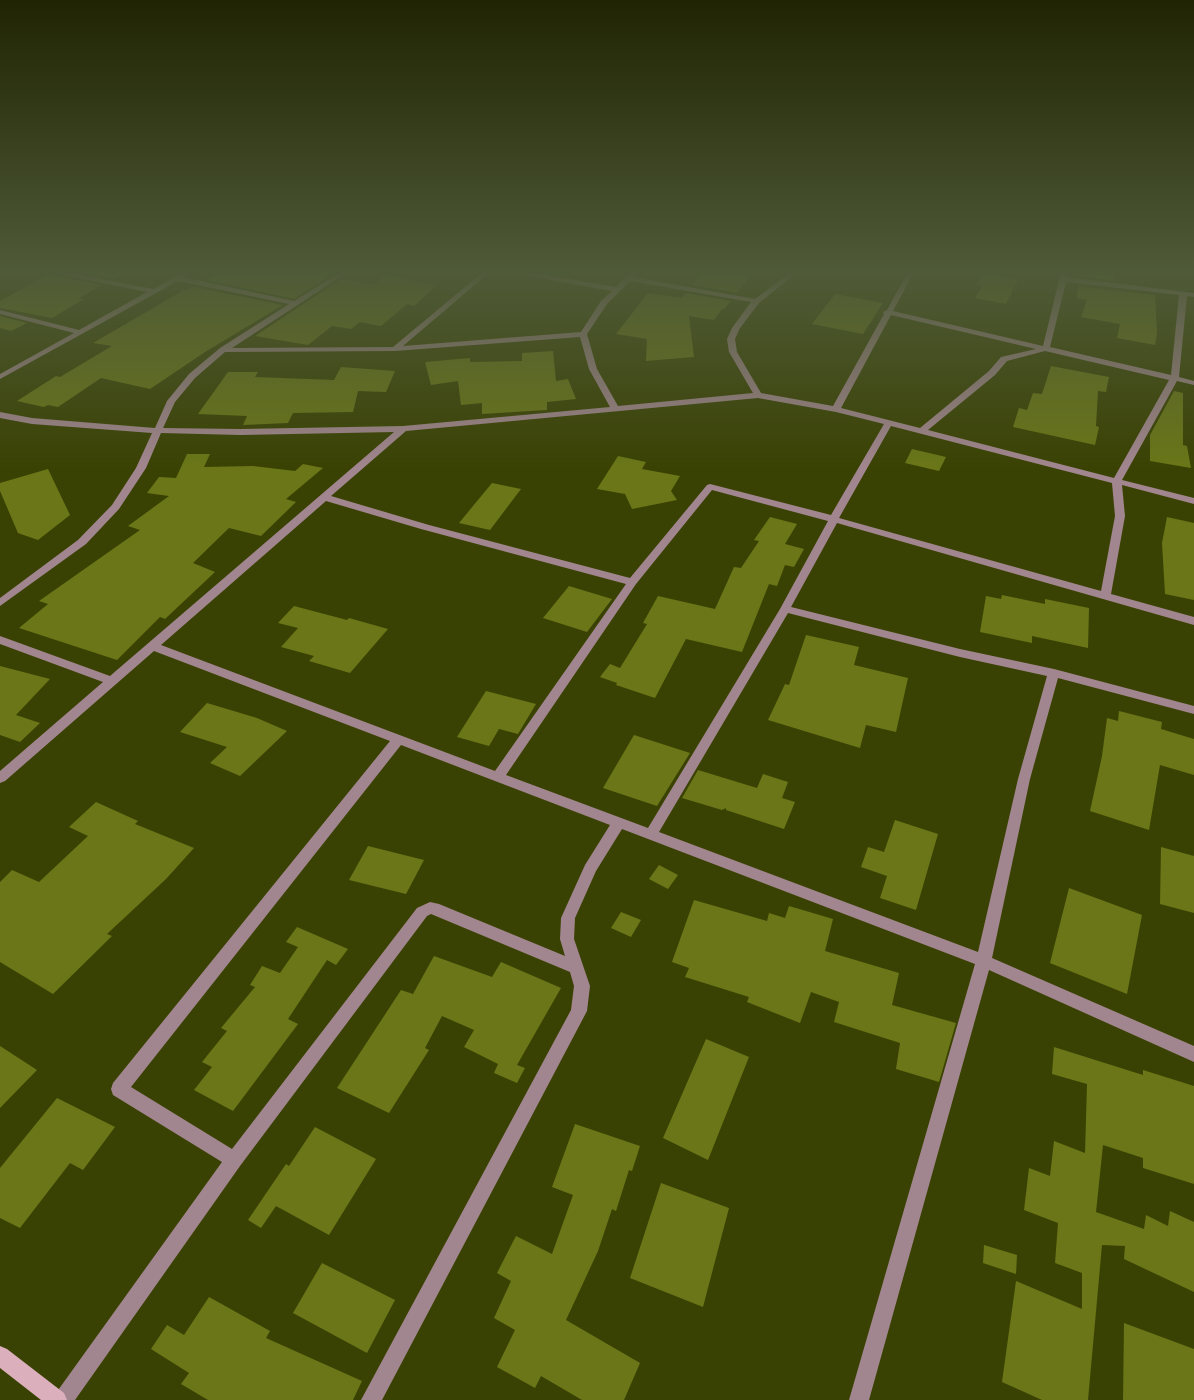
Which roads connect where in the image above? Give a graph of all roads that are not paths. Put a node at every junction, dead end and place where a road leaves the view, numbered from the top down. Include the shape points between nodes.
1 (71, 337) edge
2 (242, 337) edge
3 (409, 337) edge
4 (541, 337) edge
5 (584, 337) edge
6 (732, 337) edge
7 (874, 337) edge
8 (996, 337) edge
9 (1049, 337) edge
10 (1179, 337) edge
11 (395, 349) junction
12 (1046, 349) junction
13 (223, 350) junction
14 (0, 377) edge
15 (1175, 378) junction
16 (1194, 383) edge
17 (758, 395) junction
18 (615, 408) junction
19 (836, 409) junction
20 (0, 415) edge
21 (888, 424) junction
22 (403, 429) junction
23 (159, 431) junction
24 (920, 432) junction
25 (1117, 481) junction
26 (324, 497) junction
27 (1194, 501) edge
28 (833, 519) junction
29 (632, 582) junction
30 (1105, 596) junction
31 (0, 603) edge
32 (784, 609) junction
33 (1194, 621) edge
34 (0, 640) edge
35 (152, 646) junction
36 (1054, 673) junction
37 (111, 681) junction
38 (1194, 710) edge
39 (399, 739) junction
40 (498, 776) junction
41 (0, 778) edge
42 (618, 824) junction
43 (650, 836) junction
44 (984, 961) junction
45 (576, 968) junction
46 (1194, 1054) edge
47 (234, 1160) junction
48 (0, 1356) edge
49 (57, 1400) edge
50 (63, 1400) edge
51 (371, 1400) edge
52 (859, 1400) edge

1 - 14 street
2 - 13 street
3 - 11 street
4 - 11 street
5 - 18 street via 593,369
6 - 17 street via 733,352
7 - 19 street
8 - 12 street
9 - 12 street
10 - 15 street
11 - 13 street
12 - 15 street
12 - 24 street via 1004,359 992,374
13 - 23 street via 192,375 171,401
15 - 16 street
15 - 25 street
17 - 18 street
17 - 19 street
18 - 22 street
19 - 21 street
20 - 23 street via 95,428
21 - 24 street
21 - 28 street
22 - 23 street
22 - 26 street
23 - 31 street via 116,507 82,542
24 - 25 street
25 - 27 street
25 - 30 street via 1120,516
26 - 29 street
26 - 35 street
28 - 29 street via 710,487
28 - 30 street
28 - 32 street
29 - 40 street
30 - 33 street
32 - 36 street
32 - 43 street
34 - 37 street
35 - 37 street
35 - 39 street
36 - 38 street
36 - 44 street via 1024,779
37 - 41 street
39 - 40 street
39 - 47 street via 119,1089
40 - 42 street
42 - 43 street
42 - 45 street via 590,869 568,918 567,939
43 - 44 street
44 - 46 street
44 - 52 street
45 - 47 street via 439,910 430,908 422,912
45 - 51 street via 582,986 579,1011
47 - 50 street
48 - 49 street

